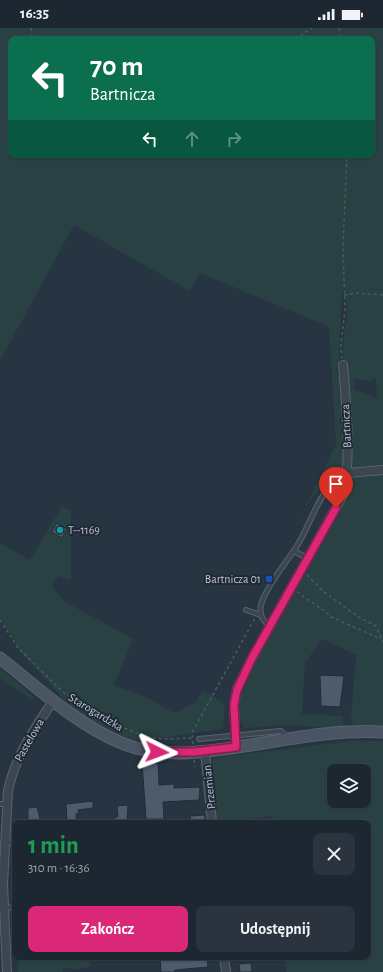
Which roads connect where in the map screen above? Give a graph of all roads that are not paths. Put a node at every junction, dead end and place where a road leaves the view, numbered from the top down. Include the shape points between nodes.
1 (343, 365) dead end
2 (383, 470) edge
3 (347, 473) junction
4 (343, 495) junction
5 (294, 551) junction
6 (308, 559) junction
7 (246, 610) dead end
8 (259, 615) junction
9 (270, 626) junction
10 (0, 658) edge
11 (53, 701) junction
12 (383, 732) edge
13 (235, 735) junction
14 (199, 739) dead end
15 (288, 739) junction
16 (236, 747) junction
17 (205, 751) junction
18 (3, 804) edge
19 (212, 820) edge
20 (12, 842) edge
21 (4, 843) junction
22 (2, 893) edge
23 (12, 907) edge
24 (5, 908) junction
25 (224, 960) edge
26 (7, 972) edge
27 (226, 972) edge

1 - 3 street, Bartnicza
2 - 3 street
3 - 4 street, Bartnicza
4 - 5 lane via 324,494
4 - 6 street, Bartnicza
5 - 6 lane
5 - 8 lane via 286,560 261,604
6 - 9 street, Bartnicza
7 - 8 lane
8 - 9 lane
9 - 13 street, Bartnicza via 237,690 234,705
10 - 11 main road, Starogardzka
11 - 17 main road, Starogardzka via 84,722 125,744 148,751
11 - 18 street, Pastelowa via 20,752
12 - 15 main road, Starogardzka via 348,732
13 - 14 lane
13 - 15 lane via 281,731
13 - 16 street, Bartnicza
15 - 16 main road, Starogardzka
16 - 17 main road, Starogardzka
17 - 19 street, Przemian
18 - 21 street, Pastelowa
20 - 21 lane
21 - 22 street, Pastelowa
22 - 24 street, Pastelowa
23 - 24 lane
24 - 26 street, Pastelowa
25 - 27 street

